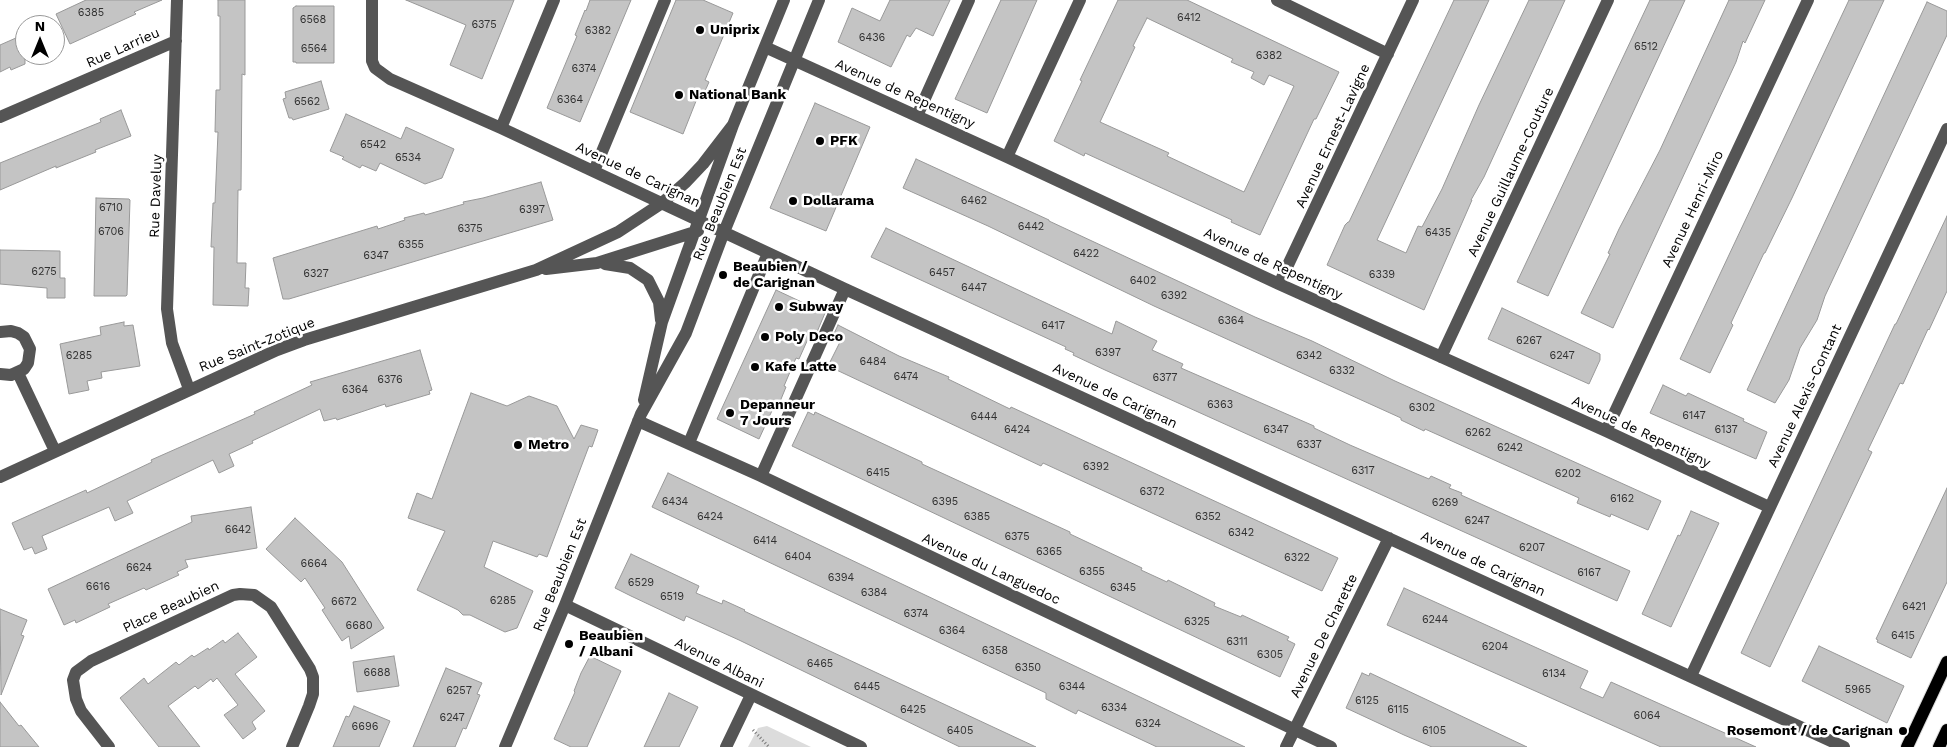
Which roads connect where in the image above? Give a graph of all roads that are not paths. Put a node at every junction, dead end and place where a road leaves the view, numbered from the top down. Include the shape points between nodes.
1 (177, 0) edge
2 (372, 0) edge
3 (554, 0) edge
4 (665, 0) edge
5 (784, 0) edge
6 (819, 0) edge
7 (969, 0) edge
8 (1080, 0) edge
9 (1276, 0) edge
10 (1413, 0) edge
11 (1608, 0) edge
12 (1808, 0) edge
13 (176, 41) junction
14 (764, 47) junction
15 (1388, 54) junction
16 (794, 61) junction
17 (917, 116) junction
18 (0, 117) edge
19 (733, 125) junction
20 (501, 128) junction
21 (1947, 129) edge
22 (1007, 157) junction
23 (594, 170) junction
24 (662, 202) junction
25 (730, 219) junction
26 (698, 220) junction
27 (711, 226) junction
28 (693, 232) junction
29 (724, 232) junction
30 (768, 252) junction
31 (597, 263) junction
32 (536, 270) junction
33 (1279, 284) junction
34 (845, 289) junction
35 (662, 322) junction
36 (0, 332) edge
37 (1441, 357) junction
38 (18, 373) junction
39 (0, 374) edge
40 (190, 389) junction
41 (639, 418) junction
42 (1606, 431) junction
43 (688, 443) junction
44 (56, 452) junction
45 (761, 476) junction
46 (0, 477) edge
47 (1769, 507) junction
48 (1389, 538) junction
49 (565, 605) junction
50 (1947, 662) edge
51 (1691, 676) junction
52 (751, 695) junction
53 (1294, 730) junction
54 (1947, 730) edge
55 (109, 747) edge
56 (292, 747) edge
57 (505, 747) edge
58 (726, 747) edge
59 (861, 747) edge
60 (1286, 747) edge
61 (1331, 747) edge
62 (1844, 747) edge
63 (1907, 747) edge
64 (1939, 747) edge

1 - 13 street, Rue Daveluy
2 - 20 street, Avenue de Carignan via 371,52 375,68 390,79
3 - 20 street
4 - 23 street
5 - 14 street, Rue Beaubien Est
6 - 16 street, Rue Beaubien Est
7 - 17 street
8 - 22 street
9 - 15 street
10 - 15 street, Avenue Ernest-Lavigne
11 - 37 street, Avenue Guillaume-Couture
12 - 42 street, Avenue Henri-Miro
13 - 18 street, Rue Larrieu
13 - 40 street, Rue Daveluy via 167,309 172,343
14 - 16 street, Avenue de Repentigny
14 - 19 street, Rue Beaubien Est
15 - 33 street, Avenue Ernest-Lavigne
16 - 17 street, Avenue de Repentigny
16 - 25 street, Rue Beaubien Est
17 - 22 street, Avenue de Repentigny
19 - 24 street, Rue Beaubien Est via 703,164
19 - 26 street, Rue Beaubien Est
20 - 23 street, Avenue de Carignan
21 - 47 street, Avenue Alexis-Contant
22 - 33 street, Avenue de Repentigny
23 - 24 street, Avenue de Carignan
24 - 26 street, Avenue de Carignan
24 - 32 street, Rue Saint-Zotique via 618,232
25 - 27 street, Rue Saint-Zotique
25 - 29 street, Rue Beaubien Est
26 - 27 street, Avenue de Carignan
26 - 28 street, Rue Beaubien Est
27 - 28 street, Rue Saint-Zotique
27 - 29 street, Avenue de Carignan
28 - 31 street, Rue Saint-Zotique
28 - 35 street, Rue Beaubien Est
29 - 30 street, Avenue de Carignan
29 - 41 street, Rue Beaubien Est via 686,333
30 - 34 street, Avenue de Carignan
30 - 43 street
31 - 32 street, Rue Saint-Zotique
31 - 35 street via 630,268 648,280 659,302
32 - 40 street, Rue Saint-Zotique via 304,340
33 - 37 street, Avenue de Repentigny
34 - 45 street
34 - 48 street, Avenue de Carignan
35 - 41 street, Rue Beaubien Est
36 - 38 street via 18,333 28,342 28,363
37 - 42 street, Avenue de Repentigny
38 - 39 street via 11,376
38 - 44 street
40 - 44 street, Rue Saint-Zotique
41 - 43 street, Avenue du Languedoc
41 - 49 street, Rue Beaubien Est
42 - 47 street, Avenue de Repentigny
43 - 45 street, Avenue du Languedoc
44 - 46 street, Rue Saint-Zotique
45 - 53 street, Avenue du Languedoc
47 - 51 street, Avenue Alexis-Contant
48 - 51 street, Avenue de Carignan
48 - 53 street, Avenue De Charette
49 - 52 street, Avenue Albani
49 - 57 street, Rue Beaubien Est
50 - 63 main road
51 - 62 street, Avenue de Carignan
52 - 58 street
52 - 59 street, Avenue Albani
53 - 60 street, Avenue De Charette
53 - 61 street, Avenue du Languedoc
54 - 64 main road
55 - 56 street, Place Beaubien via 76,699 73,680 76,672 91,661 240,594 254,595 271,607 313,677 312,694

